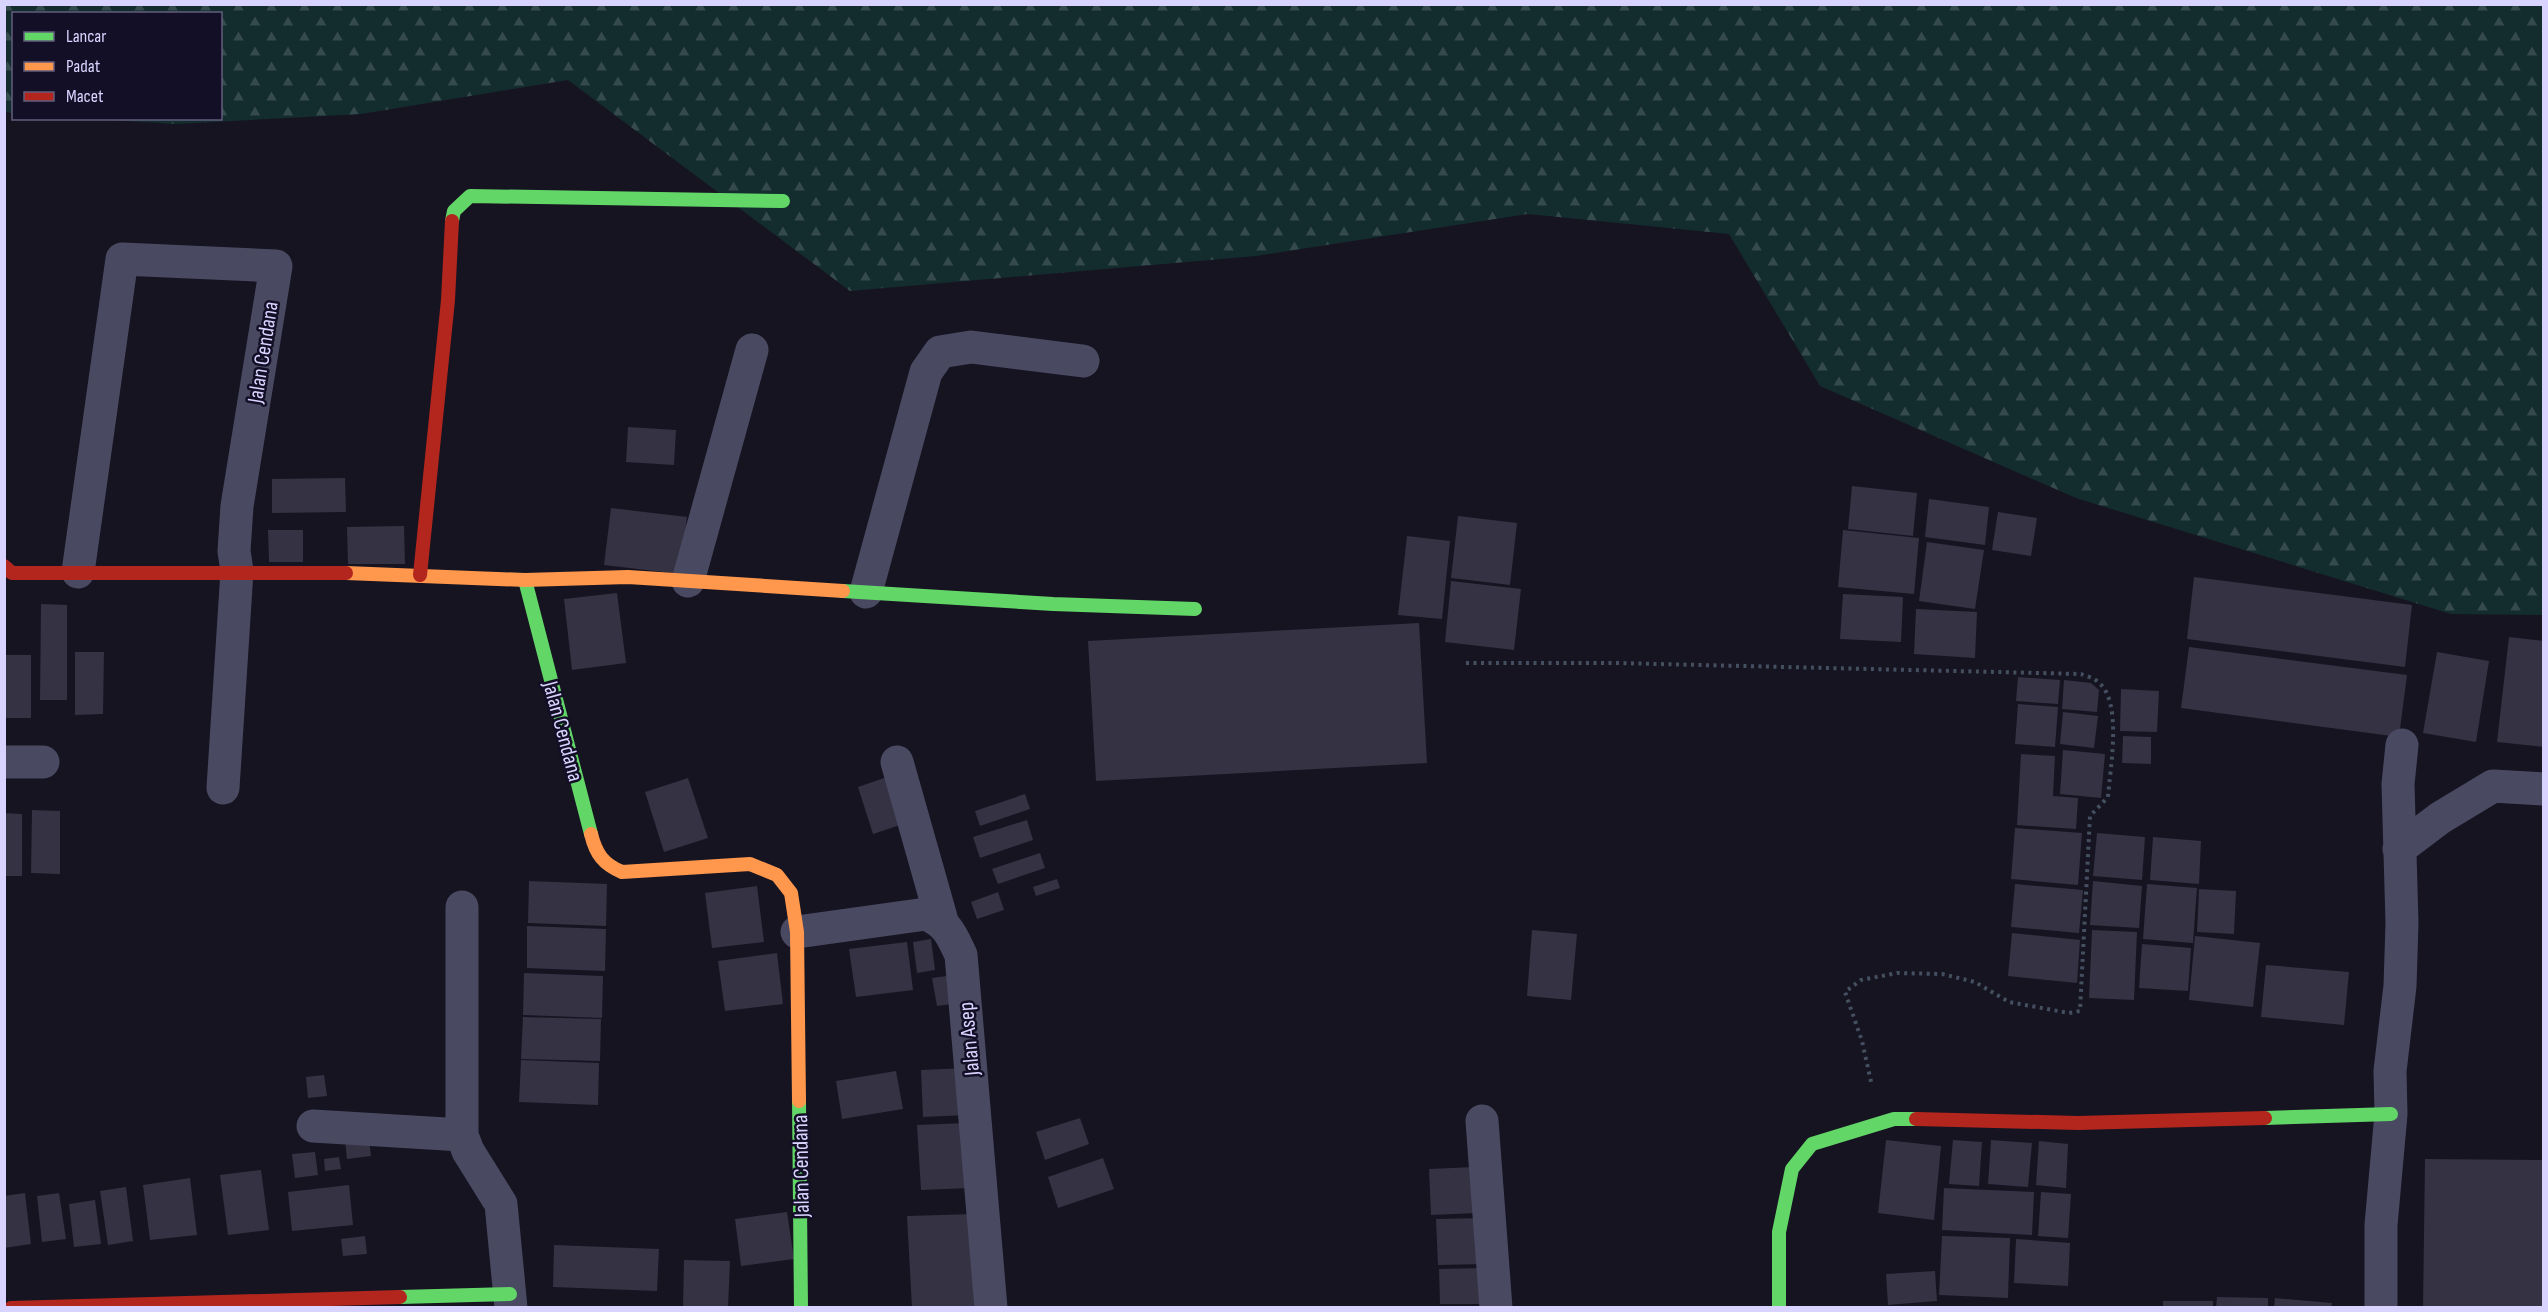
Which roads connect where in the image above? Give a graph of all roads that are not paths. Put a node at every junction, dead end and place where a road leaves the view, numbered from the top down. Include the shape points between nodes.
1 (783, 201) dead end
2 (752, 350) dead end
3 (1083, 361) dead end
4 (4, 566) edge
5 (237, 571) junction
6 (78, 572) junction
7 (420, 575) junction
8 (525, 580) junction
9 (688, 581) junction
10 (866, 592) junction
11 (1195, 609) dead end
12 (2402, 745) dead end
13 (4, 762) edge
14 (43, 762) dead end
15 (897, 762) dead end
16 (223, 788) dead end
17 (2544, 789) edge
18 (2399, 849) junction
19 (462, 907) dead end
20 (942, 921) junction
21 (798, 932) junction
22 (2391, 1114) junction
23 (1482, 1121) dead end
24 (313, 1126) dead end
25 (462, 1135) junction
26 (511, 1301) edge
27 (11, 1308) edge
28 (801, 1308) edge
29 (992, 1308) edge
30 (1496, 1308) edge
31 (1779, 1308) edge
32 (2381, 1308) edge

1 - 7 street via 470,196 454,211
2 - 9 street
3 - 10 street via 970,347 940,352 926,372
4 - 6 street via 12,573
5 - 6 street
5 - 6 street, Jalan Cendana via 237,506 276,266 122,259
5 - 7 street
5 - 16 street, Jalan Cendana
7 - 8 street
8 - 9 street via 628,577
8 - 21 street, Jalan Cendana via 595,850 606,865 622,872 750,864 777,875 791,893
9 - 10 street
10 - 11 street
12 - 18 street
13 - 14 street
15 - 20 street, Jalan Asep
17 - 18 street via 2493,786
18 - 22 street via 2402,933 2390,1071
19 - 25 street
20 - 21 street via 926,914
20 - 29 street, Jalan Asep via 961,955
21 - 28 street, Jalan Cendana
22 - 31 street via 2079,1123 1894,1119 1812,1144 1792,1168 1779,1232
22 - 32 street via 2381,1225
23 - 30 street
24 - 25 street
25 - 26 street via 501,1204
26 - 27 street

